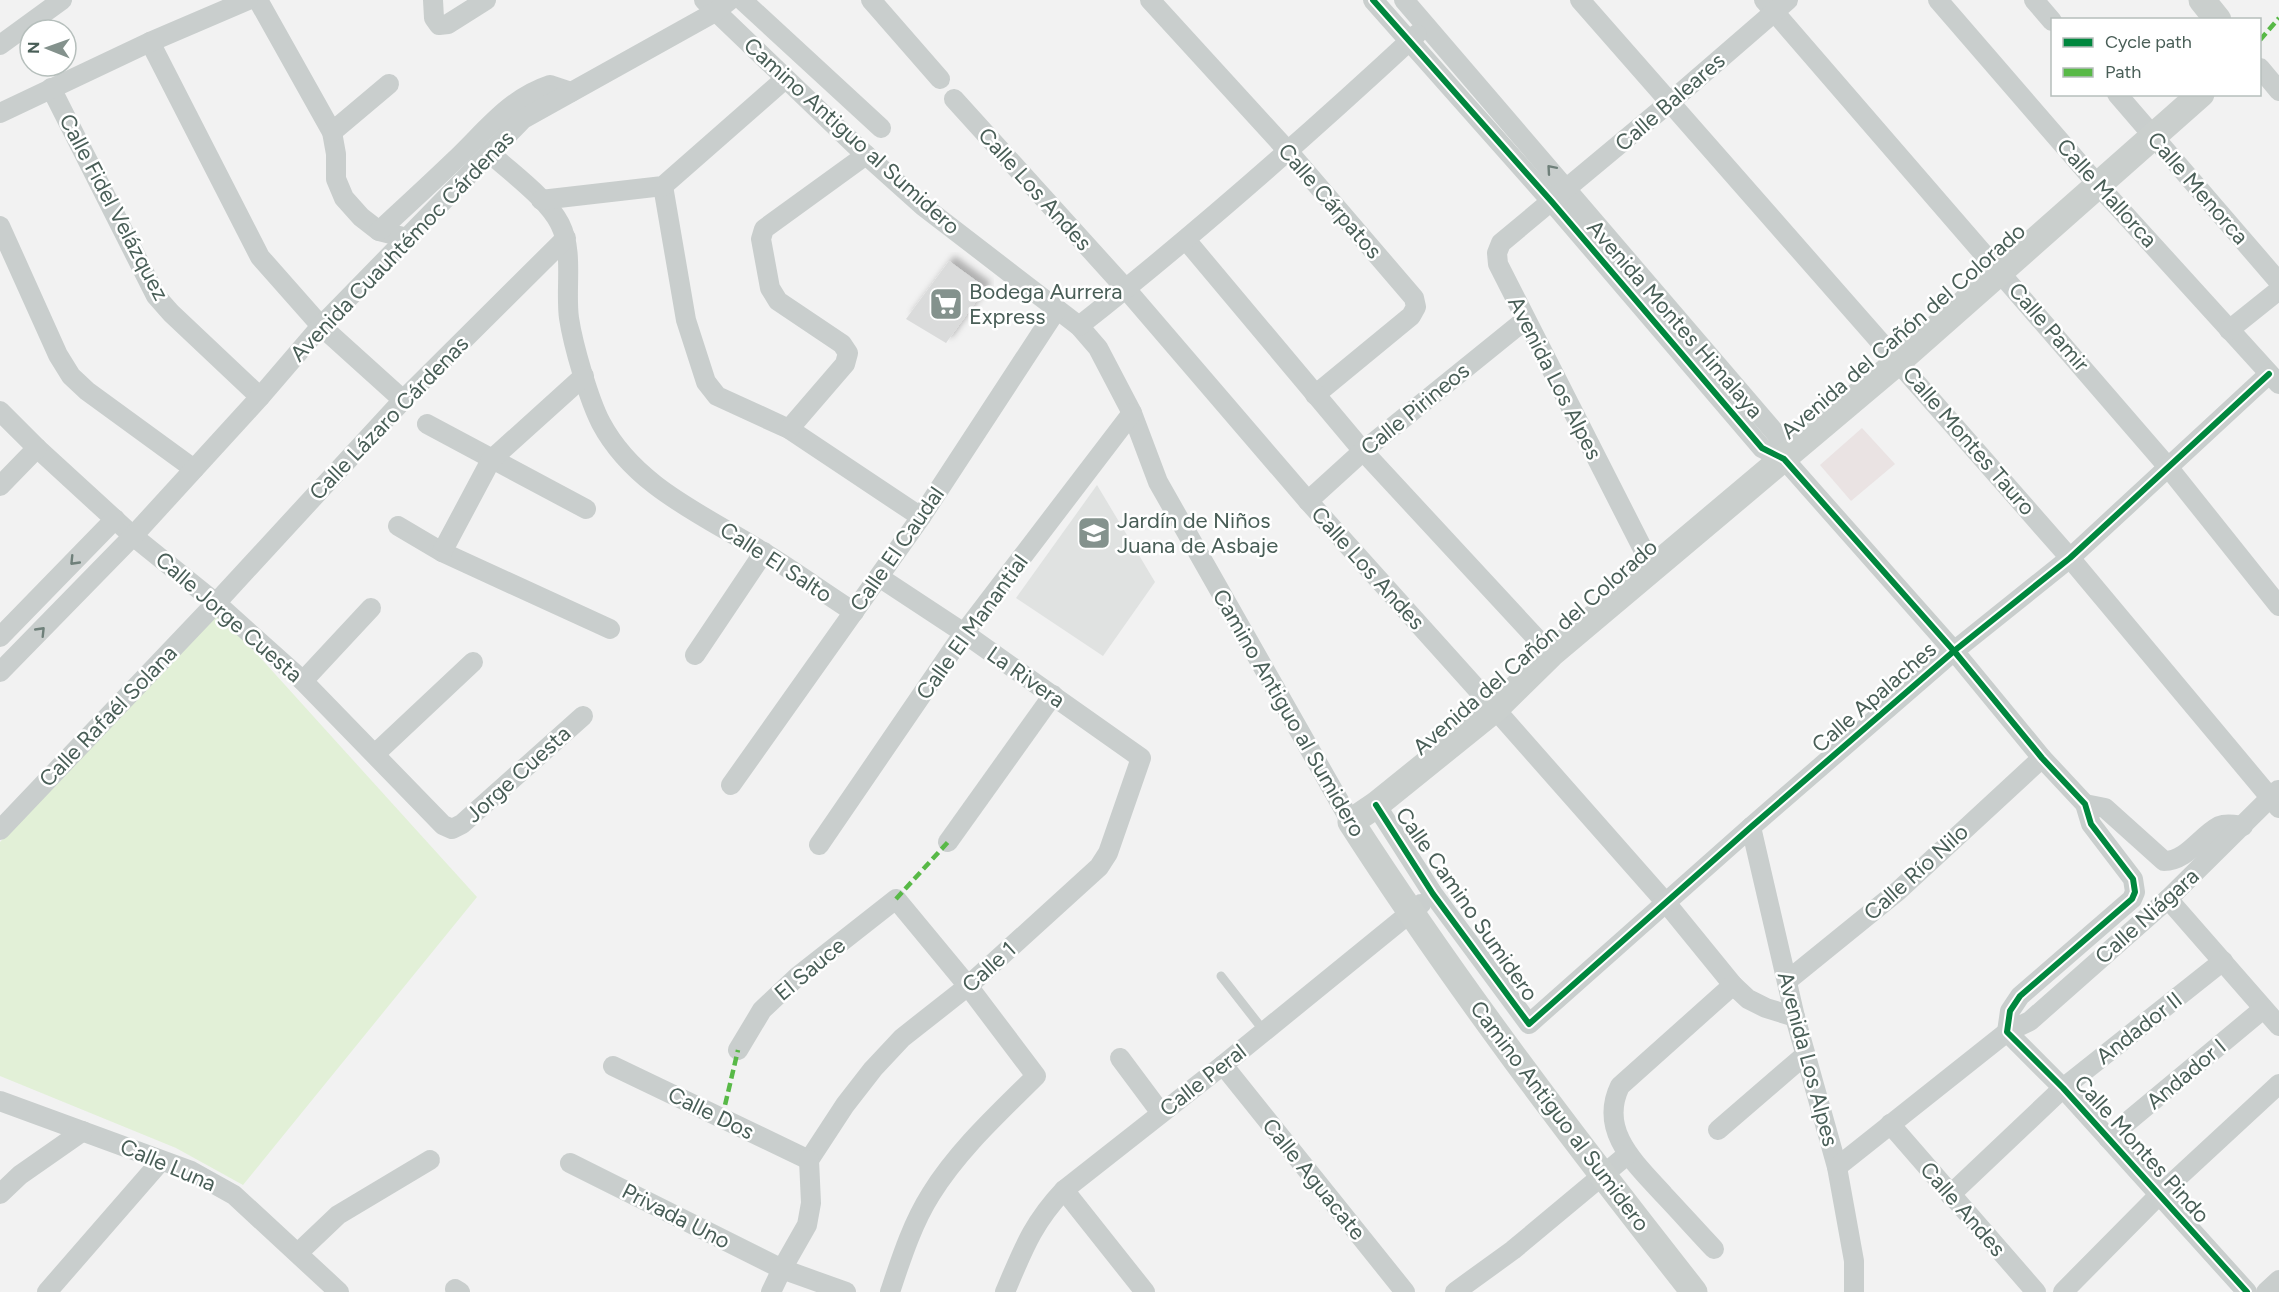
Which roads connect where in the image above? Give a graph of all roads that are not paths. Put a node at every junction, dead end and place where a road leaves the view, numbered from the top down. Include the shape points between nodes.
1 (62, 0) edge
2 (248, 0) edge
3 (258, 0) edge
4 (434, 0) edge
5 (486, 0) edge
6 (742, 0) edge
7 (871, 0) edge
8 (1150, 0) edge
9 (1373, 0) edge
10 (1404, 0) edge
11 (1580, 0) edge
12 (1938, 0) edge
13 (2034, 0) edge
14 (2202, 0) edge
15 (716, 4) edge
16 (1776, 4) edge
17 (2216, 18) edge
18 (2051, 20) edge
19 (1426, 25) junction
20 (1409, 41) junction
21 (150, 42) junction
22 (0, 45) edge
23 (2261, 70) edge
24 (785, 79) junction
25 (940, 79) dead end
26 (389, 84) dead end
27 (51, 88) junction
28 (2279, 91) edge
29 (571, 92) junction
30 (2119, 96) edge
31 (2199, 96) edge
32 (954, 99) dead end
33 (1669, 103) junction
34 (0, 113) edge
35 (881, 128) dead end
36 (332, 132) junction
37 (2154, 137) junction
38 (1288, 151) junction
39 (490, 153) junction
40 (866, 155) junction
41 (2098, 185) junction
42 (663, 186) junction
43 (1568, 189) junction
44 (541, 200) junction
45 (1552, 202) junction
46 (1, 229) edge
47 (379, 231) junction
48 (407, 238) junction
49 (566, 238) junction
50 (1186, 240) junction
51 (2001, 271) junction
52 (2279, 282) edge
53 (1126, 289) junction
54 (2279, 290) edge
55 (1057, 309) junction
56 (1525, 320) junction
57 (321, 326) junction
58 (1079, 326) junction
59 (2229, 330) junction
60 (1899, 361) junction
61 (584, 376) junction
62 (2274, 379) edge
63 (1315, 394) junction
64 (260, 397) junction
65 (403, 400) junction
66 (0, 411) edge
67 (1132, 413) junction
68 (427, 424) dead end
69 (789, 429) junction
70 (37, 448) junction
71 (1363, 451) junction
72 (1784, 459) junction
73 (491, 460) junction
74 (2168, 467) junction
75 (194, 469) junction
76 (0, 486) edge
77 (1308, 501) junction
78 (586, 510) dead end
79 (921, 517) junction
80 (115, 519) junction
81 (398, 526) dead end
82 (133, 536) junction
83 (442, 552) junction
84 (764, 552) junction
85 (2070, 558) junction
86 (1653, 569) junction
87 (879, 578) junction
88 (216, 603) junction
89 (2279, 606) edge
90 (371, 608) dead end
91 (854, 612) junction
92 (610, 629) dead end
93 (964, 633) junction
94 (0, 637) edge
95 (1954, 651) junction
96 (1551, 654) junction
97 (695, 655) dead end
98 (473, 662) dead end
99 (0, 672) edge
100 (303, 681) junction
101 (1053, 695) junction
102 (1495, 709) junction
103 (583, 716) dead end
104 (375, 754) junction
105 (1141, 758) joint
106 (2042, 758) junction
107 (731, 785) dead end
108 (2276, 798) edge
109 (2085, 804) junction
110 (1376, 805) junction
111 (1350, 822) junction
112 (2243, 826) junction
113 (1750, 827) junction
114 (452, 828) joint
115 (0, 830) edge
116 (948, 842) dead end
117 (819, 845) dead end
118 (2133, 879) joint
119 (1432, 894) junction
120 (2168, 899) junction
121 (1667, 904) junction
122 (1409, 914) junction
123 (2223, 961) junction
124 (1221, 976) dead end
125 (1787, 981) junction
126 (1733, 985) junction
127 (968, 986) junction
128 (2264, 1009) junction
129 (1795, 1017) junction
130 (1529, 1024) joint
131 (2279, 1026) edge
132 (1264, 1032) junction
133 (2007, 1032) junction
134 (738, 1050) dead end
135 (1805, 1055) junction
136 (1120, 1058) dead end
137 (1223, 1065) junction
138 (613, 1066) dead end
139 (2279, 1084) edge
140 (2063, 1088) junction
141 (0, 1101) edge
142 (1161, 1113) junction
143 (1890, 1125) junction
144 (1718, 1130) dead end
145 (83, 1131) junction
146 (2108, 1138) junction
147 (1627, 1155) junction
148 (430, 1160) dead end
149 (809, 1160) junction
150 (161, 1161) junction
151 (570, 1162) dead end
152 (1837, 1167) junction
153 (1602, 1176) junction
154 (1064, 1190) junction
155 (0, 1194) edge
156 (1950, 1195) junction
157 (2159, 1195) junction
158 (1714, 1249) dead end
159 (298, 1253) junction
160 (782, 1269) junction
161 (2279, 1280) edge
162 (46, 1292) edge
163 (339, 1292) edge
164 (771, 1292) edge
165 (846, 1292) edge
166 (890, 1292) edge
167 (1005, 1292) edge
168 (1145, 1292) edge
169 (1405, 1292) edge
170 (1455, 1292) edge
171 (1694, 1292) edge
172 (1854, 1292) edge
173 (2036, 1292) edge
174 (2062, 1292) edge
175 (2247, 1292) edge
176 (2266, 1292) edge

1 - 22 street
2 - 21 street
3 - 36 street
4 - 5 street via 434,18 439,25 448,24
6 - 35 street
7 - 25 street
8 - 38 street, Calle Cárpatos
9 - 20 street, Avenida Montes Himalaya
10 - 19 street, Avenida Montes Himalaya
11 - 33 street, Calle Montes Tauro
12 - 41 street, Calle Mallorca
13 - 18 street
14 - 17 main road
15 - 24 street, Camino Antiguo al Sumidero
15 - 29 street, Avenida Cuauhtémoc Cárdenas
16 - 33 street, Calle Baleares
16 - 51 street, Calle Pamir
19 - 20 street
43 -> 19 street, Avenida Montes Himalaya
20 - 38 street
20 - 45 street, Avenida Montes Himalaya
21 - 27 street
21 - 57 street via 261,257
23 - 28 street
24 - 40 street, Camino Antiguo al Sumidero
24 - 42 street
26 - 36 street
27 - 34 street
27 - 64 street, Calle Fidel Velázquez via 156,296
29 - 39 street, Avenida Cuauhtémoc Cárdenas via 523,119
29 - 47 street via 550,84 516,100
30 - 37 street, Calle Menorca
31 - 37 main road, Avenida del Cañón del Colorado
32 - 53 street, Calle Los Andes
33 - 43 street, Calle Baleares
33 - 60 street, Calle Montes Tauro
36 - 47 street via 336,180 344,198
37 - 41 main road, Avenida del Cañón del Colorado
37 - 52 street, Calle Menorca
38 - 50 street
38 - 63 street, Calle Cárpatos via 1414,298 1416,307 1411,316
39 - 44 street
39 - 48 street, Avenida Cuauhtémoc Cárdenas
40 - 55 street, Camino Antiguo al Sumidero via 923,206
40 - 69 street via 764,229 760,239 770,288 778,301 842,344 848,353 846,364
41 - 51 main road, Avenida del Cañón del Colorado
41 - 59 street, Calle Mallorca
42 - 44 street
42 - 69 street via 686,320 706,382 717,396
43 - 45 street, Calle Baleares
43 - 72 street, Avenida Montes Himalaya via 1778,436
44 - 49 street
45 - 56 street, Avenida Los Alpes via 1501,243 1497,253 1498,264
45 - 72 street, Avenida Montes Himalaya via 1762,448
46 - 75 street via 71,376 87,392
47 - 48 street
48 - 57 street, Avenida Cuauhtémoc Cárdenas
49 - 61 street, Calle El Salto via 569,319
49 - 65 street, Calle Lázaro Cárdenas
50 - 53 street
50 - 63 street
51 - 60 main road, Avenida del Cañón del Colorado
51 - 74 street, Calle Pamir
53 - 58 street
53 - 77 street, Calle Los Andes
54 - 59 street
55 - 58 street, Camino Antiguo al Sumidero
55 - 79 street, Calle El Caudal
56 - 71 street, Calle Pirineos
56 - 86 street, Avenida Los Alpes
57 - 64 street, Avenida Cuauhtémoc Cárdenas
57 - 65 street
58 - 67 street, Camino Antiguo al Sumidero via 1098,348
59 - 62 street, Calle Mallorca
60 - 72 main road, Avenida del Cañón del Colorado
60 - 85 street, Calle Montes Tauro
61 - 73 street
61 - 84 street, Calle El Salto via 601,422 623,456 655,487
62 - 74 street, Calle Apalaches
63 - 71 street
64 - 75 street, Avenida Cuauhtémoc Cárdenas
65 - 88 street, Calle Lázaro Cárdenas
66 - 70 street, Calle Jorge Cuesta
67 - 93 street, Calle El Manantial
67 - 111 street, Camino Antiguo al Sumidero via 1158,482
68 - 73 street
69 - 79 street
70 - 76 street
70 - 80 street, Calle Jorge Cuesta
71 - 77 street, Calle Pirineos
71 - 96 street
72 - 86 main road, Avenida del Cañón del Colorado
72 - 95 street, Avenida Montes Himalaya
73 - 78 street
73 - 83 street
74 - 85 street, Calle Apalaches
74 - 89 street, Calle Pamir
75 - 82 street, Avenida Cuauhtémoc Cárdenas
77 - 102 street, Calle Los Andes
79 - 87 street, Calle El Caudal
80 - 82 street, Calle Jorge Cuesta
80 -> 94 street
81 - 83 street
82 - 88 street, Calle Jorge Cuesta
99 -> 82 street, Avenida Cuauhtémoc Cárdenas
83 - 92 street
84 - 91 street, Calle El Salto
84 - 97 street
85 - 95 street, Calle Apalaches
85 - 108 street, Calle Montes Tauro
86 - 96 main road, Avenida del Cañón del Colorado
87 - 91 street, Calle El Caudal
87 - 93 street, La Rivera
88 - 100 street, Calle Jorge Cuesta
88 - 115 street, Calle Rafaél Solana
90 - 100 street
91 - 107 street, Calle El Caudal
93 - 101 street, La Rivera
93 - 117 street, Calle El Manantial
95 - 106 street, Avenida Montes Himalaya
95 - 113 street, Calle Apalaches
96 - 102 main road, Avenida del Cañón del Colorado
98 - 104 street
100 - 104 street, Calle Jorge Cuesta
101 - 105 street, La Rivera
101 - 116 street
102 - 110 main road, Avenida del Cañón del Colorado
102 - 121 street, Calle Los Andes
103 - 114 street, Jorge Cuesta via 462,824
104 - 114 street, Calle Jorge Cuesta via 443,825
105 - 127 street, Calle 1 via 1100,867
106 - 109 street, Avenida Montes Himalaya
106 - 125 street, Calle Río Nilo via 1898,891
108 - 112 street, Calle Niágara
109 - 112 street, Avenida Montes Himalaya via 2105,808 2164,861 2179,858 2219,826
109 - 118 street, Avenida Montes Himalaya via 2091,824
110 - 111 main road, Avenida del Cañón del Colorado
110 - 119 street, Calle Camino Sumidero
111 - 122 main road, Camino Antiguo al Sumidero
112 - 120 street, Calle Niágara
113 - 121 street, Calle Apalaches
113 - 125 street, Avenida Los Alpes
118 - 133 street, Calle Niágara via 2132,899 2020,996 2010,1011
119 - 122 street, Calle Peral
119 - 130 street, Calle Camino Sumidero
120 - 123 street
120 - 133 street, Calle Niágara via 2030,1021
121 - 126 street, Calle Los Andes
121 - 130 street, Calle Apalaches
122 - 132 street, Calle Peral
122 - 153 main road, Camino Antiguo al Sumidero
123 - 128 street
123 - 140 street, Andador II
124 - 132 lane
125 - 129 street, Avenida Los Alpes
126 - 129 street, Calle Los Andes via 1748,999
126 - 147 street via 1620,1086 1614,1099 1615,1127
127 - 134 street, El Sauce via 896,899 798,976 762,1010
127 - 149 street, Calle 1 via 902,1038 873,1069
127 - 166 street via 1036,1076 952,1163 930,1195 910,1235
128 - 131 street
128 - 146 street, Andador I
129 - 135 street, Avenida Los Alpes
132 - 137 street, Calle Peral
133 - 140 street, Calle Montes Pindo
133 - 143 street, Calle Niágara
135 - 144 street
135 - 152 street, Avenida Los Alpes
136 - 142 street
137 - 142 street, Calle Peral
137 - 169 street, Calle Aguacate
138 - 149 street, Calle Dos
139 - 157 street
140 - 146 street, Calle Montes Pindo
140 - 156 street, Andador II
141 - 145 street, Calle Luna
142 - 154 street, Calle Peral
143 - 152 street, Calle Niágara
143 - 156 street, Calle Andes
145 - 150 street, Calle Luna
145 - 155 street via 20,1175
146 - 157 street, Calle Montes Pindo
147 - 153 street
147 - 158 street
148 - 159 street via 338,1215
149 - 160 street via 811,1203 807,1225
150 - 159 street, Calle Luna via 191,1171 234,1195
150 - 162 street
151 - 160 street, Privada Uno
152 - 172 street, Avenida Los Alpes via 1854,1261
153 - 170 street
153 - 171 main road, Camino Antiguo al Sumidero
154 - 167 street, Calle Peral via 1030,1233
154 - 168 street
156 - 173 street, Calle Andes
157 - 174 street
157 - 175 street, Calle Montes Pindo
159 - 163 street, Calle Luna
160 - 164 street
160 - 165 street, Privada Uno
161 - 176 street

